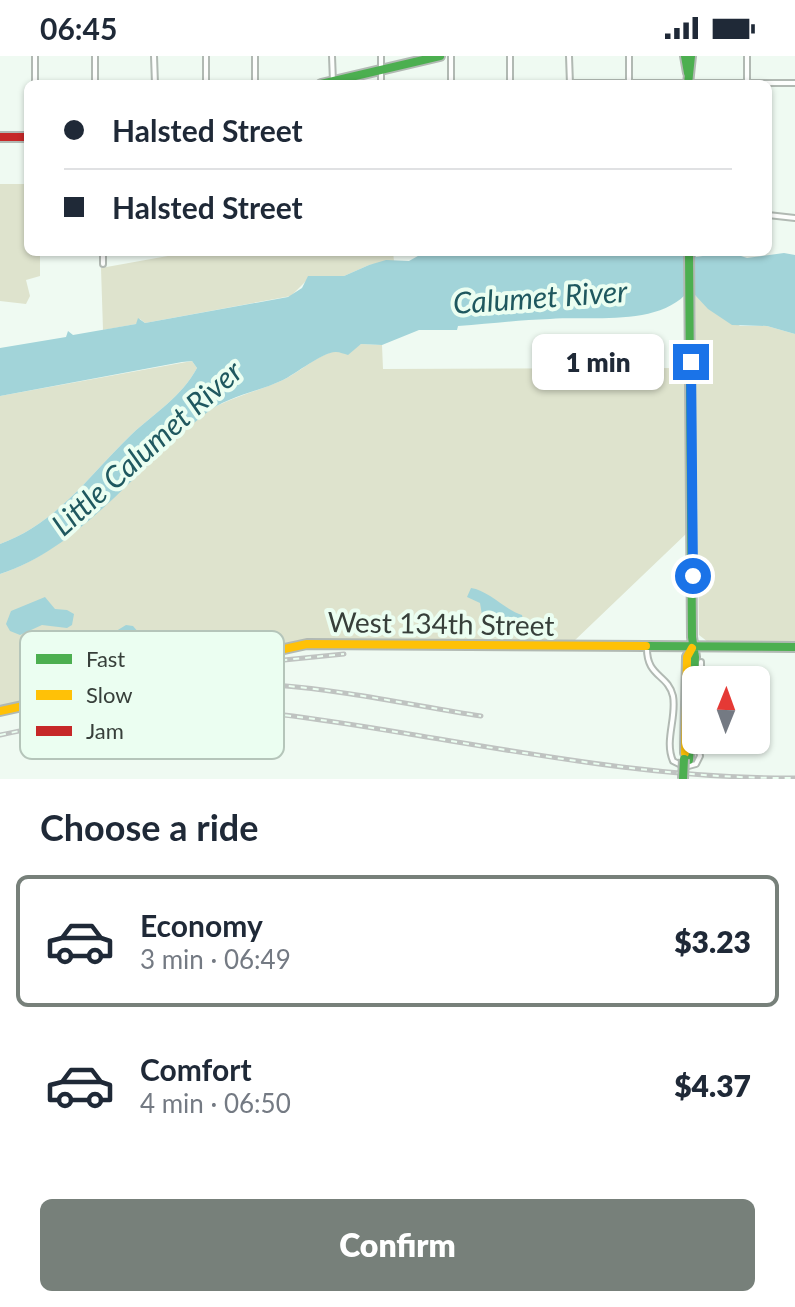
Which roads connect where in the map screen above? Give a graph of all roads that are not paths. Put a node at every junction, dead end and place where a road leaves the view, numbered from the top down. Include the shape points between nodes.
1 (35, 56) edge
2 (95, 56) edge
3 (154, 56) edge
4 (206, 56) edge
5 (255, 56) edge
6 (332, 56) edge
7 (381, 56) edge
8 (440, 56) edge
9 (451, 56) edge
10 (510, 56) edge
11 (569, 56) edge
12 (629, 56) edge
13 (688, 56) edge
14 (747, 56) edge
15 (381, 70) junction
16 (35, 80) edge
17 (95, 80) edge
18 (155, 80) edge
19 (206, 80) edge
20 (255, 80) edge
21 (333, 80) edge
22 (344, 80) edge
23 (381, 80) edge
24 (451, 80) edge
25 (510, 80) edge
26 (570, 80) edge
27 (629, 80) edge
28 (688, 80) edge
29 (747, 80) edge
30 (772, 83) edge
31 (795, 83) edge
32 (0, 137) edge
33 (24, 137) edge
34 (772, 215) edge
35 (795, 218) edge
36 (103, 256) edge
37 (689, 256) edge
38 (103, 264) dead end
39 (647, 647) junction
40 (692, 647) junction
41 (795, 647) edge
42 (284, 650) edge
43 (701, 662) dead end
44 (701, 666) edge
45 (20, 707) edge
46 (0, 711) edge
47 (693, 754) edge
48 (691, 760) junction
49 (685, 779) edge

1 - 16 street
2 - 17 street
3 - 18 street
4 - 19 street
5 - 20 street
6 - 21 street
7 - 15 street
8 - 15 street
9 - 24 street
10 - 25 street
11 - 26 street
12 - 27 street
13 - 28 street
14 - 29 street
15 - 22 street
15 - 23 street
30 - 31 street
32 - 33 street
34 - 35 street
36 - 38 street
37 - 40 street
39 - 40 street, West 134th Street
39 - 42 street, West 134th Street via 313,644
39 - 48 street via 650,668 673,696 671,757 685,767
40 - 41 street, West 134th Street
40 - 48 street
43 - 44 street
45 - 46 street, West 134th Street
47 - 48 street
48 - 49 street, bridge

